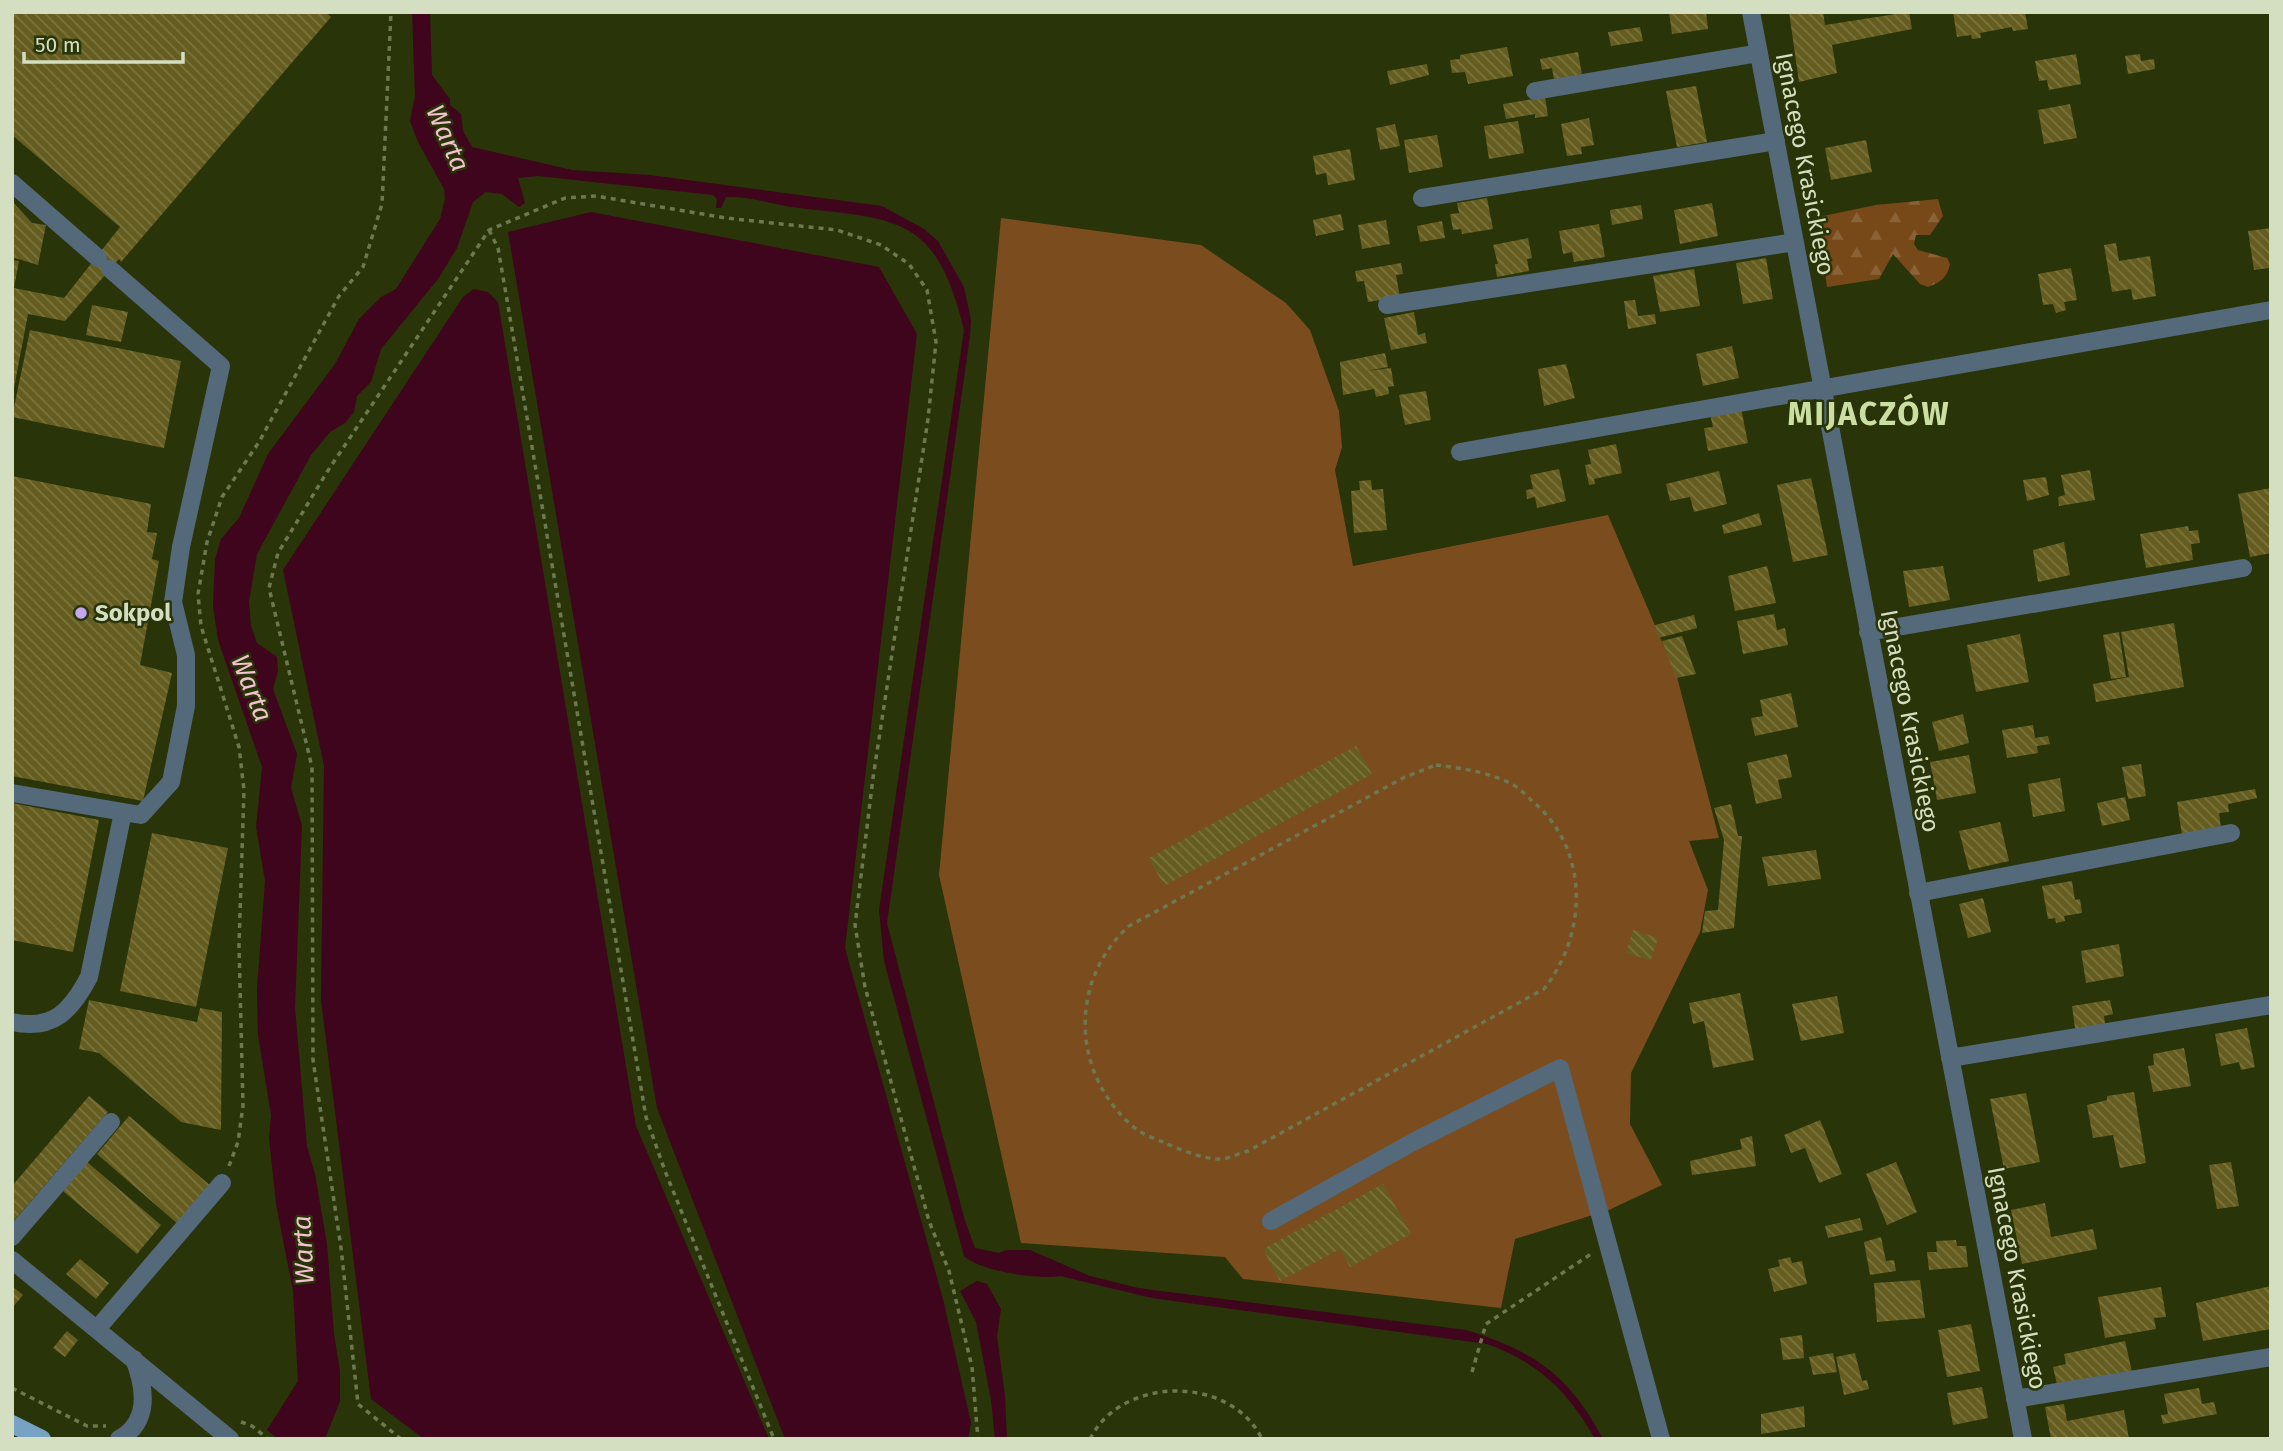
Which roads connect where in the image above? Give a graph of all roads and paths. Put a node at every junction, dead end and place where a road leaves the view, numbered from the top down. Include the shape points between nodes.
1 (391, 12) edge
2 (1751, 12) edge
3 (1759, 53) junction
4 (1535, 91) dead end
5 (1776, 141) junction
6 (12, 183) edge
7 (1422, 198) dead end
8 (489, 230) junction
9 (1795, 242) junction
10 (1387, 305) dead end
11 (2271, 310) edge
12 (1822, 386) junction
13 (1460, 452) dead end
14 (2242, 568) dead end
15 (1868, 632) junction
16 (12, 793) edge
17 (123, 813) junction
18 (2231, 833) dead end
19 (1918, 893) junction
20 (2271, 1006) edge
21 (12, 1023) edge
22 (1950, 1058) junction
23 (111, 1122) dead end
24 (1248, 1151) joint
25 (222, 1183) joint
26 (1271, 1221) dead end
27 (12, 1237) edge
28 (1608, 1243) junction
29 (12, 1260) edge
30 (97, 1329) junction
31 (2271, 1357) edge
32 (134, 1358) junction
33 (1472, 1372) dead end
34 (12, 1388) edge
35 (2015, 1399) junction
36 (12, 1424) edge
37 (252, 1426) dead end
38 (115, 1432) edge
39 (42, 1439) edge
40 (230, 1439) edge
41 (268, 1439) edge
42 (401, 1439) edge
43 (774, 1439) edge
44 (978, 1439) edge
45 (1090, 1439) edge
46 (1262, 1439) edge
47 (1661, 1439) edge
48 (2023, 1439) edge

1 - 25 path via 382,204 363,267 339,296 259,442 222,498 207,542 198,594 201,626 239,747 244,790 239,945 243,1106 238,1142
2 - 3 street, Ignacego Krasickiego
3 - 4 street
3 - 5 street, Ignacego Krasickiego
5 - 7 street
5 - 9 street, Ignacego Krasickiego
6 - 17 street via 221,366 173,602 187,655 186,706 172,782 141,815
8 - 42 path via 327,472 278,554 269,588 312,767 313,1060 358,1404
8 - 43 path via 498,248 646,1116
8 - 44 path via 565,198 596,196 726,218 837,230 881,245 909,264 927,290 936,342 928,419 855,925 865,987 929,1221 961,1319 972,1367
9 - 10 street
9 - 12 street, Ignacego Krasickiego
11 - 12 street
12 - 13 street
12 - 15 street, Ignacego Krasickiego
14 - 15 street
15 - 19 street, Ignacego Krasickiego
16 - 17 street
17 - 21 street via 89,977 77,1001 58,1019 29,1026
18 - 19 street
19 - 22 street, Ignacego Krasickiego
20 - 22 street
22 - 35 street, Ignacego Krasickiego
23 - 27 street
24 - 24 path via 1544,989 1559,970 1572,933 1578,888 1568,844 1541,808 1511,783 1469,769 1436,765 1405,777 1129,926 1110,943 1094,974 1083,1017 1088,1055 1106,1094 1137,1129 1179,1150 1222,1159
25 - 30 street
26 - 28 street via 1560,1068
28 - 33 path via 1486,1324
28 - 47 street
29 - 30 street
30 - 32 street
31 - 35 street
32 - 38 street via 142,1381 142,1410 135,1425
32 - 40 street
34 - 38 path via 87,1426
35 - 48 street, Ignacego Krasickiego
36 - 39 main road
37 - 41 path
45 - 46 path via 1115,1410 1172,1389 1204,1392 1224,1403 1257,1428

